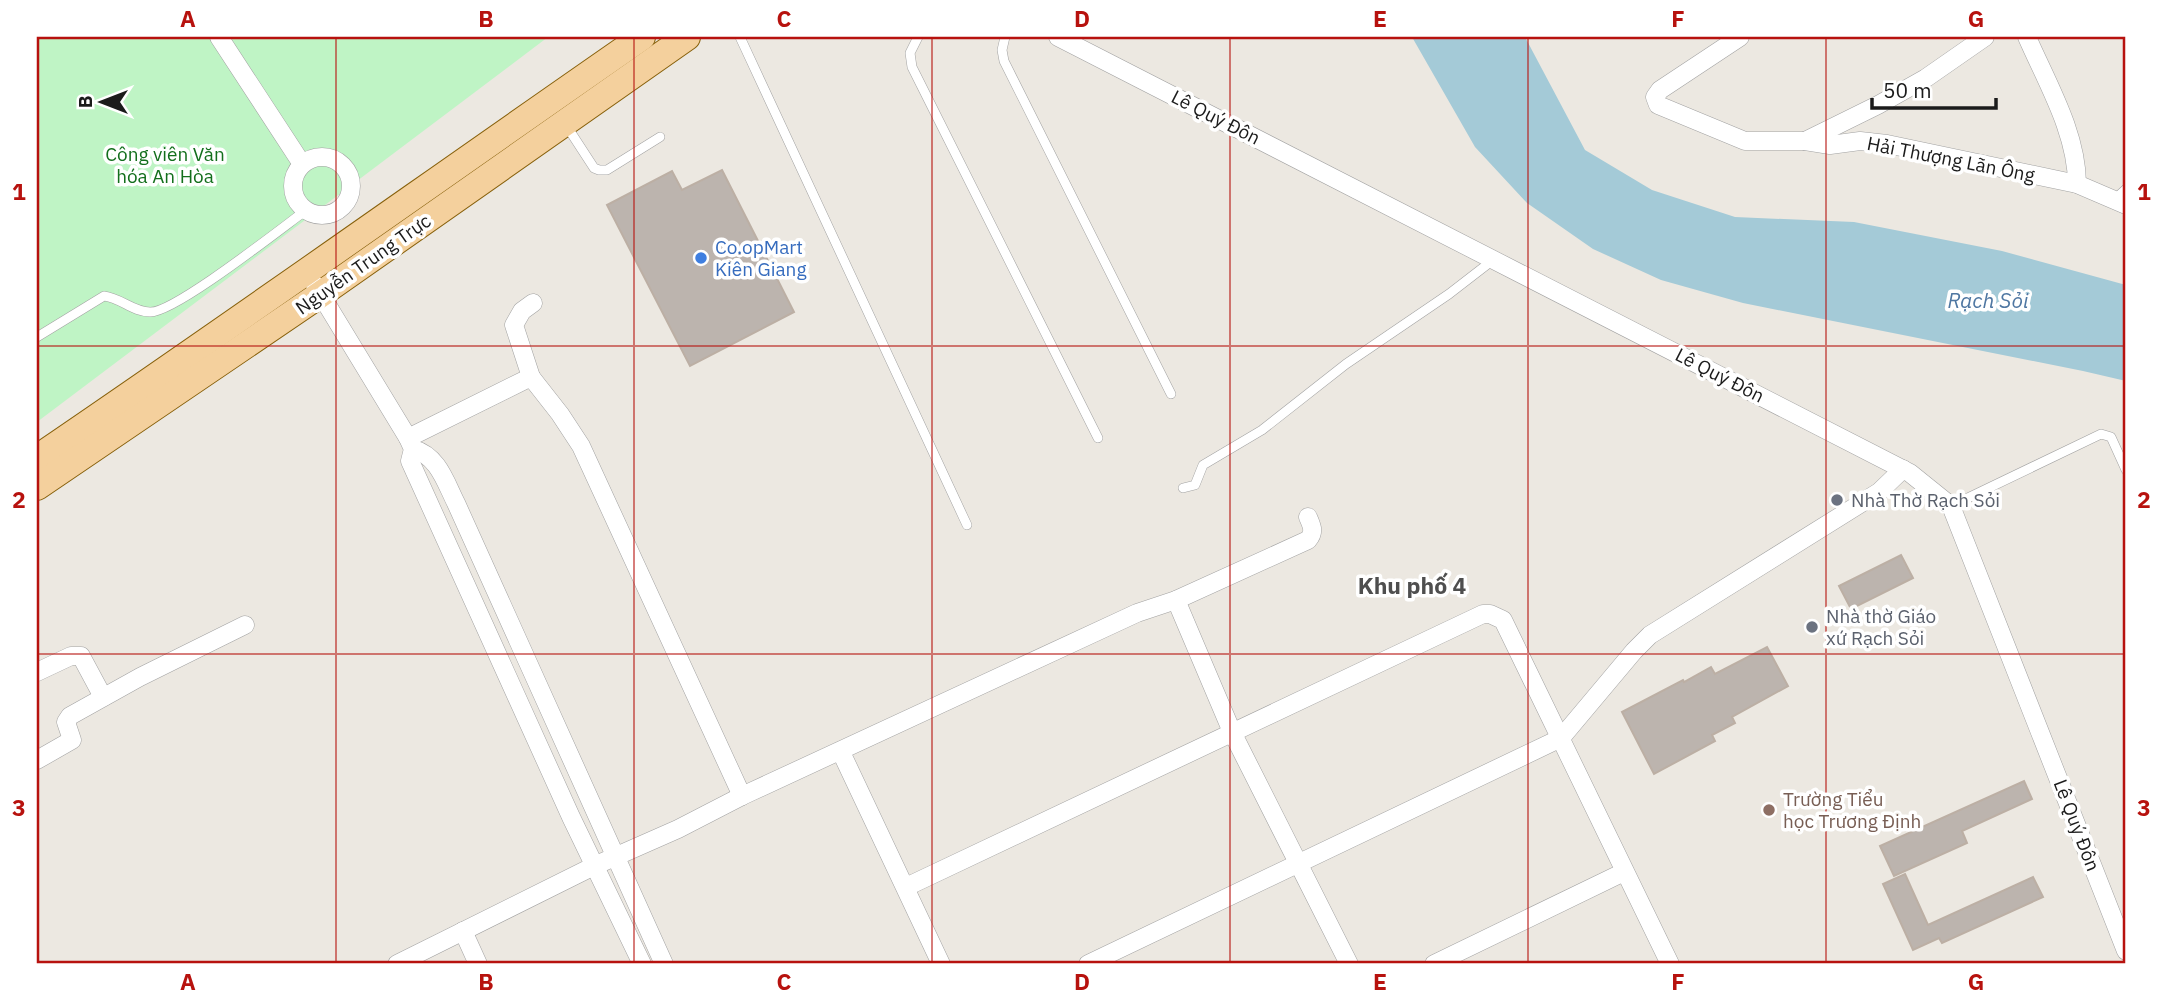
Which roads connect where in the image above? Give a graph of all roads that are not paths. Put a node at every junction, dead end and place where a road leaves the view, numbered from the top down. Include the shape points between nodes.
1 (219, 37) edge
2 (642, 37) edge
3 (687, 37) edge
4 (740, 37) edge
5 (918, 37) edge
6 (1005, 37) edge
7 (1058, 37) edge
8 (1740, 37) edge
9 (1985, 37) edge
10 (2027, 37) edge
11 (565, 124) junction
12 (660, 138) dead end
13 (1805, 141) junction
14 (302, 164) junction
15 (2077, 184) junction
16 (2122, 198) edge
17 (305, 211) junction
18 (336, 212) junction
19 (362, 250) junction
20 (1495, 259) junction
21 (304, 271) junction
22 (321, 294) junction
23 (533, 303) dead end
24 (37, 337) edge
25 (223, 345) junction
26 (531, 377) junction
27 (1171, 394) dead end
28 (1098, 438) dead end
29 (410, 444) junction
30 (37, 458) edge
31 (1903, 469) junction
32 (2126, 470) edge
33 (37, 487) edge
34 (1183, 488) dead end
35 (1951, 506) junction
36 (1308, 517) dead end
37 (967, 525) dead end
38 (1176, 600) junction
39 (245, 625) dead end
40 (37, 672) edge
41 (103, 697) junction
42 (1231, 732) junction
43 (1561, 738) junction
44 (841, 752) junction
45 (37, 760) edge
46 (742, 796) junction
47 (615, 856) junction
48 (1297, 864) junction
49 (594, 866) junction
50 (1624, 872) junction
51 (905, 887) junction
52 (463, 931) junction
53 (2126, 951) edge
54 (397, 964) edge
55 (478, 964) edge
56 (642, 964) edge
57 (664, 964) edge
58 (941, 964) edge
59 (1088, 964) edge
60 (1349, 964) edge
61 (1434, 964) edge
62 (1670, 964) edge

1 - 14 street
2 - 19 main road, Nguyễn Trung Trực
3 - 11 main road, Nguyễn Trung Trực
4 - 37 lane
5 - 28 lane via 911,54 912,67
6 - 27 lane via 1004,61
7 - 20 street, Lê Quý Đôn
8 - 13 street, Hải Thượng Lãn Ông via 1664,87 1657,94 1658,105 1745,141
9 - 13 street via 1926,78
10 - 15 street via 2065,124 2075,155
11 - 12 lane via 598,170 607,170
11 - 19 main road, Nguyễn Trung Trực
13 - 15 street, Hải Thượng Lãn Ông via 1887,144
14 - 17 street via 292,188
14 - 18 street via 326,157 348,172 349,198
15 - 16 street, Hải Thượng Lãn Ông
17 - 18 street via 317,216
17 - 24 lane via 161,311 141,311 104,296
18 - 19 street
19 - 21 main road, Nguyễn Trung Trực
19 - 22 main road, Nguyễn Trung Trực
20 - 31 street, Lê Quý Đôn
20 - 34 lane via 1346,364 1262,430 1203,464 1195,485
21 - 22 street
21 - 25 main road, Nguyễn Trung Trực
22 - 25 main road, Nguyễn Trung Trực
22 - 29 street
23 - 26 street via 514,325
25 - 30 main road, Nguyễn Trung Trực
25 - 33 main road, Nguyễn Trung Trực
26 - 29 street
26 - 46 street via 581,446
29 - 47 street via 433,460 456,503
29 - 49 street via 410,461
31 - 35 street, Lê Quý Đôn
31 - 43 street via 1879,492 1650,635
32 - 35 lane via 2111,437 2096,435
35 - 53 street, Lê Quý Đôn
36 - 38 street via 1313,529 1308,540
38 - 42 street
38 - 44 street via 1137,612
39 - 41 street
40 - 41 street via 81,656
41 - 45 street via 70,716 66,722 72,740
42 - 43 street via 1490,614 1503,620
42 - 48 street
42 - 51 street
43 - 48 street
43 - 50 street
44 - 46 street
44 - 51 street
46 - 47 street
47 - 49 street
47 - 57 street
48 - 59 street
48 - 60 street
49 - 52 street
49 - 56 street
50 - 61 street
50 - 62 street
51 - 58 street
52 - 54 street
52 - 55 street

